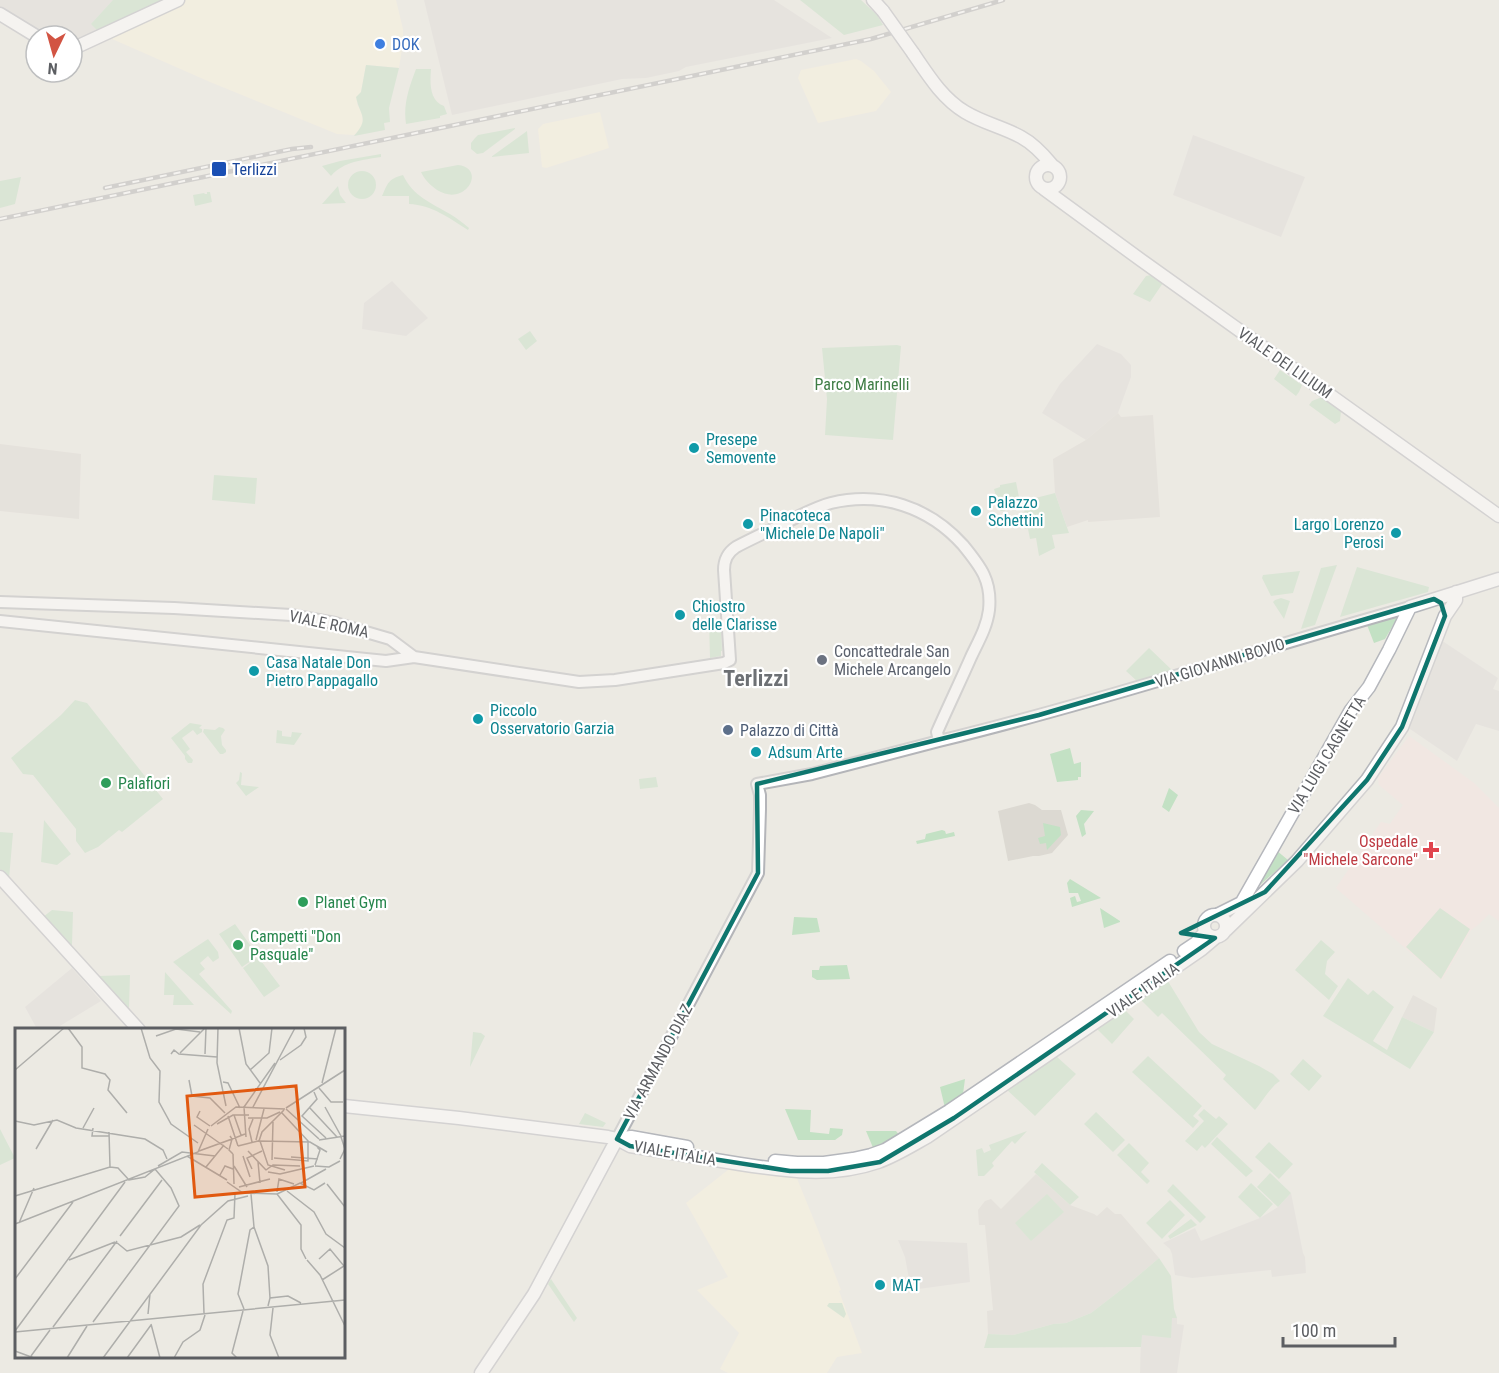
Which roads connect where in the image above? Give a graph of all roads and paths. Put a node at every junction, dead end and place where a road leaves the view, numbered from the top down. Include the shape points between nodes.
1 (178, 0) edge
2 (873, 0) edge
3 (0, 14) edge
4 (24, 29) edge
5 (84, 43) edge
6 (1027, 141) junction
7 (1052, 165) junction
8 (1039, 169) junction
9 (1059, 184) junction
10 (1044, 189) junction
11 (1072, 209) junction
12 (1499, 516) edge
13 (1499, 579) edge
14 (1456, 592) junction
15 (1434, 599) junction
16 (0, 602) edge
17 (1410, 607) junction
18 (1445, 616) junction
19 (0, 621) edge
20 (390, 639) junction
21 (414, 657) junction
22 (386, 661) junction
23 (939, 741) junction
24 (758, 873) joint
25 (0, 878) edge
26 (0, 888) edge
27 (1265, 892) junction
28 (1242, 902) junction
29 (1217, 915) junction
30 (1226, 930) junction
31 (1210, 935) junction
32 (130, 1028) edge
33 (138, 1028) edge
34 (345, 1106) edge
35 (617, 1139) junction
36 (481, 1373) edge

1 - 5 main road
2 - 6 main road, VIALE DEI LILIUM, bridge via 941,93 957,107
3 - 4 main road
6 - 7 main road, VIALE DEI LILIUM
6 - 8 main road
7 - 8 main road
7 - 9 main road, VIALE DEI LILIUM via 1060,173
8 - 10 main road via 1036,180
9 - 10 main road
9 - 11 main road, VIALE DEI LILIUM
10 - 11 main road, VIALE DEI LILIUM
11 - 12 main road, VIALE DEI LILIUM
13 - 14 main road, VIA GIOVANNI BOVIO
14 - 15 main road, VIA GIOVANNI BOVIO
14 - 18 main road via 1456,600
15 - 17 main road, VIA GIOVANNI BOVIO
15 - 18 main road via 1443,606
16 - 20 street, VIALE ROMA via 291,615 335,622
17 - 23 street, VIA GIOVANNI BOVIO
17 - 28 main road, VIA LUIGI CAGNETTA via 1369,687 1351,710
18 - 27 main road via 1402,727 1367,780
19 - 22 street, VIALE ROMA
20 - 21 street
20 - 22 street, VIALE ROMA
21 - 22 street
21 - 23 street via 579,682 724,663 730,660 724,570 730,551 815,508 869,498 889,501 922,513 942,526 979,566 988,582 987,620 936,732
23 - 24 street, VIA GIOVANNI BOVIO via 757,784
24 - 35 street, VIA ARMANDO DIAZ
25 - 33 main road
26 - 32 main road
27 - 28 main road
27 - 30 main road
28 - 29 main road
29 - 30 main road via 1225,920
29 - 31 main road via 1205,920 1204,927
30 - 31 main road via 1223,935
31 - 35 main road, VIALE ITALIA via 1202,949 927,1137 874,1163 828,1171 790,1171 630,1146
34 - 35 main road, VIALE ITALIA
35 - 36 main road, VIA ARMANDO DIAZ via 534,1294

